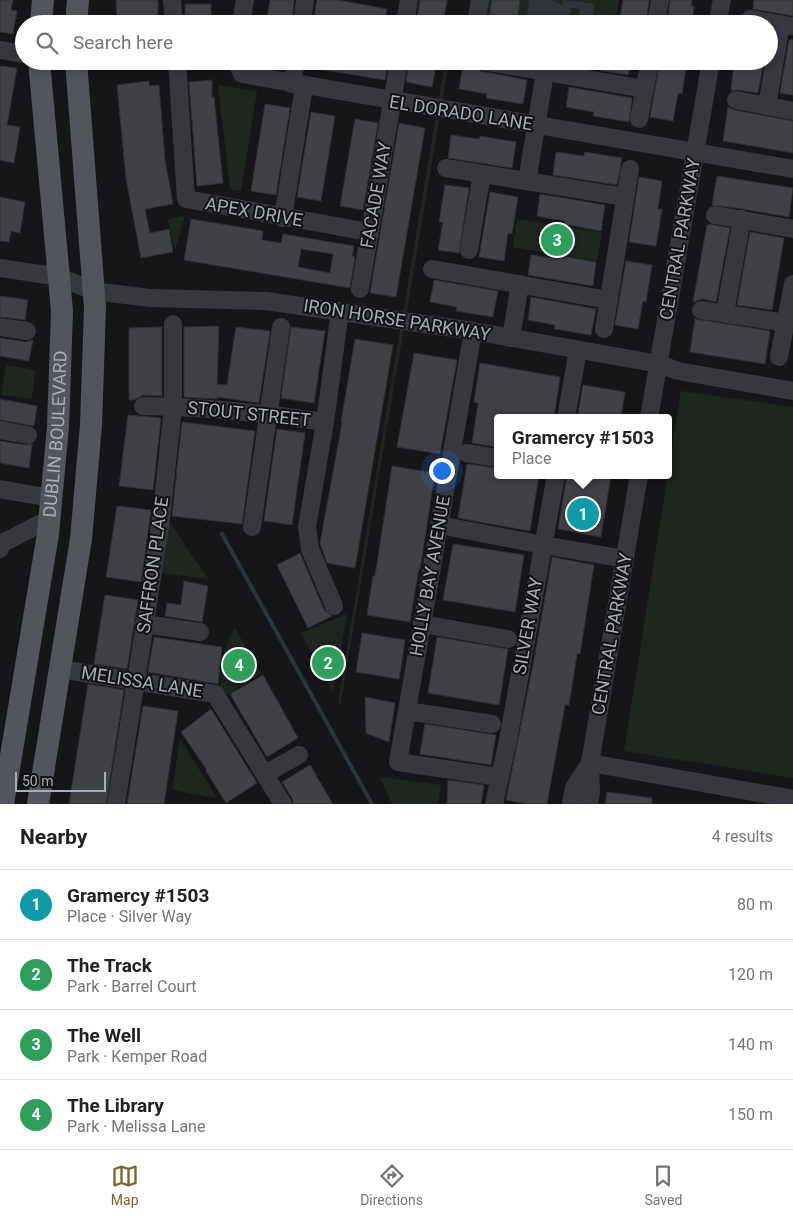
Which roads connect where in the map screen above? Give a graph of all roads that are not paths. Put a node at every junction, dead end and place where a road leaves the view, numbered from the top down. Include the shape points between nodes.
1 (43, 0) edge
2 (78, 0) edge
3 (172, 0) edge
4 (245, 0) edge
5 (305, 0) edge
6 (409, 0) edge
7 (480, 0) edge
8 (660, 0) edge
9 (722, 0) edge
10 (42, 15) edge
11 (77, 15) edge
12 (173, 15) edge
13 (242, 15) edge
14 (303, 15) edge
15 (406, 15) edge
16 (478, 15) edge
17 (658, 15) edge
18 (719, 15) edge
19 (787, 25) edge
20 (0, 50) edge
21 (15, 52) edge
22 (778, 61) edge
23 (40, 70) edge
24 (77, 70) edge
25 (178, 70) edge
26 (240, 70) edge
27 (297, 70) edge
28 (398, 70) edge
29 (534, 70) edge
30 (648, 70) edge
31 (709, 70) edge
32 (776, 70) edge
33 (545, 72) junction
34 (298, 85) junction
35 (645, 89) junction
36 (736, 100) dead end
37 (393, 101) junction
38 (767, 106) junction
39 (793, 110) edge
40 (639, 119) dead end
41 (537, 125) junction
42 (695, 152) junction
43 (446, 168) dead end
44 (630, 168) dead end
45 (793, 168) edge
46 (482, 174) junction
47 (527, 181) junction
48 (625, 197) junction
49 (715, 215) dead end
50 (283, 218) junction
51 (742, 219) junction
52 (793, 229) edge
53 (369, 232) junction
54 (469, 250) dead end
55 (0, 268) edge
56 (432, 269) dead end
57 (60, 277) junction
58 (520, 284) junction
59 (793, 284) edge
60 (360, 289) dead end
61 (93, 291) junction
62 (608, 300) junction
63 (340, 310) junction
64 (701, 310) dead end
65 (725, 313) junction
66 (786, 323) junction
67 (173, 324) dead end
68 (0, 327) edge
69 (281, 327) dead end
70 (604, 329) dead end
71 (473, 331) junction
72 (27, 332) dead end
73 (511, 338) junction
74 (578, 350) junction
75 (779, 357) dead end
76 (659, 364) junction
77 (793, 391) edge
78 (143, 406) dead end
79 (173, 406) junction
80 (268, 414) junction
81 (567, 414) edge
82 (650, 414) edge
83 (325, 422) junction
84 (0, 430) edge
85 (28, 435) dead end
86 (466, 453) dead end
87 (494, 457) edge
88 (555, 479) edge
89 (638, 479) edge
90 (0, 489) edge
91 (50, 508) junction
92 (439, 525) junction
93 (252, 527) dead end
94 (543, 545) junction
95 (0, 549) edge
96 (625, 559) junction
97 (334, 606) dead end
98 (144, 624) junction
99 (422, 624) junction
100 (200, 632) dead end
101 (508, 639) dead end
102 (60, 669) junction
103 (136, 681) junction
104 (407, 711) junction
105 (492, 724) dead end
106 (299, 755) dead end
107 (590, 763) junction
108 (265, 774) junction
109 (499, 777) junction
110 (793, 799) edge
111 (3, 804) edge
112 (38, 804) edge
113 (116, 804) edge
114 (283, 804) edge
115 (494, 804) edge
116 (571, 804) edge
117 (589, 804) edge

1 - 10 main road
2 - 11 main road
3 - 12 street
4 - 13 street
5 - 14 street
6 - 15 street
7 - 16 street
8 - 17 street
9 - 18 street
19 - 22 street
20 - 21 street
23 - 57 main road, DUBLIN BOULEVARD
24 - 61 main road, DUBLIN BOULEVARD
25 - 50 street, APEX DRIVE via 186,199
26 - 34 street, EL DORADO LANE via 242,74
27 - 34 street
28 - 37 street, FACADE WAY
29 - 33 street
30 - 35 street
31 - 42 street, CENTRAL PARKWAY
32 - 38 street
33 - 35 street
33 - 41 street
34 - 37 street, EL DORADO LANE
34 - 50 street
35 - 40 street
36 - 38 street
37 - 41 street, EL DORADO LANE
37 - 53 street, FACADE WAY
38 - 39 street
41 - 42 street, EL DORADO LANE
41 - 47 street
42 - 45 street, EL DORADO LANE
42 - 76 street, CENTRAL PARKWAY
43 - 46 street
44 - 48 street
46 - 47 street
46 - 54 street
47 - 48 street
48 - 62 street
49 - 51 street
50 - 53 street, APEX DRIVE
51 - 52 street
51 - 65 street
53 - 60 street, FACADE WAY
55 - 57 street, IRON HORSE PARKWAY
56 - 58 street
57 - 61 street, IRON HORSE PARKWAY
57 - 91 main road, DUBLIN BOULEVARD via 58,427
58 - 62 street
58 - 73 street
59 - 66 street
61 - 63 street, IRON HORSE PARKWAY via 150,298 266,300
61 - 102 main road, DUBLIN BOULEVARD via 95,315 89,444 81,539
62 - 70 street
63 - 71 street, IRON HORSE PARKWAY
63 - 83 street
64 - 65 street
65 - 66 street
66 - 75 street
67 - 79 street, SAFFRON PLACE
68 - 72 street
69 - 80 street
71 - 73 street, IRON HORSE PARKWAY
71 - 92 street, HOLLY BAY AVENUE
73 - 74 street, IRON HORSE PARKWAY
74 - 76 street, IRON HORSE PARKWAY
74 - 81 street
76 - 77 street, IRON HORSE PARKWAY via 678,371
76 - 82 street, CENTRAL PARKWAY
78 - 79 street, STOUT STREET
79 - 80 street, STOUT STREET
79 - 98 street, SAFFRON PLACE via 161,519
80 - 83 street, STOUT STREET
80 - 93 street
83 - 97 street via 307,527 310,549
84 - 85 street
86 - 87 street
88 - 94 street, SILVER WAY
89 - 96 street, CENTRAL PARKWAY
90 - 91 street
91 - 95 street via 1,544
91 - 111 main road, DUBLIN BOULEVARD
92 - 94 street
92 - 99 street, HOLLY BAY AVENUE
94 - 96 street
94 - 109 street, SILVER WAY
96 - 107 street, CENTRAL PARKWAY
98 - 100 street
98 - 103 street, SAFFRON PLACE
99 - 101 street
99 - 104 street, HOLLY BAY AVENUE
102 - 103 street, MELISSA LANE
102 - 112 main road, DUBLIN BOULEVARD
103 - 108 street, MELISSA LANE via 215,694
103 - 113 street, SAFFRON PLACE
104 - 105 street
104 - 109 street, HOLLY BAY AVENUE via 398,762
106 - 108 street
107 - 110 street
107 - 116 street, CENTRAL PARKWAY via 574,788
107 - 117 street, CENTRAL PARKWAY
108 - 114 street, MELISSA LANE
109 - 115 street, SILVER WAY

